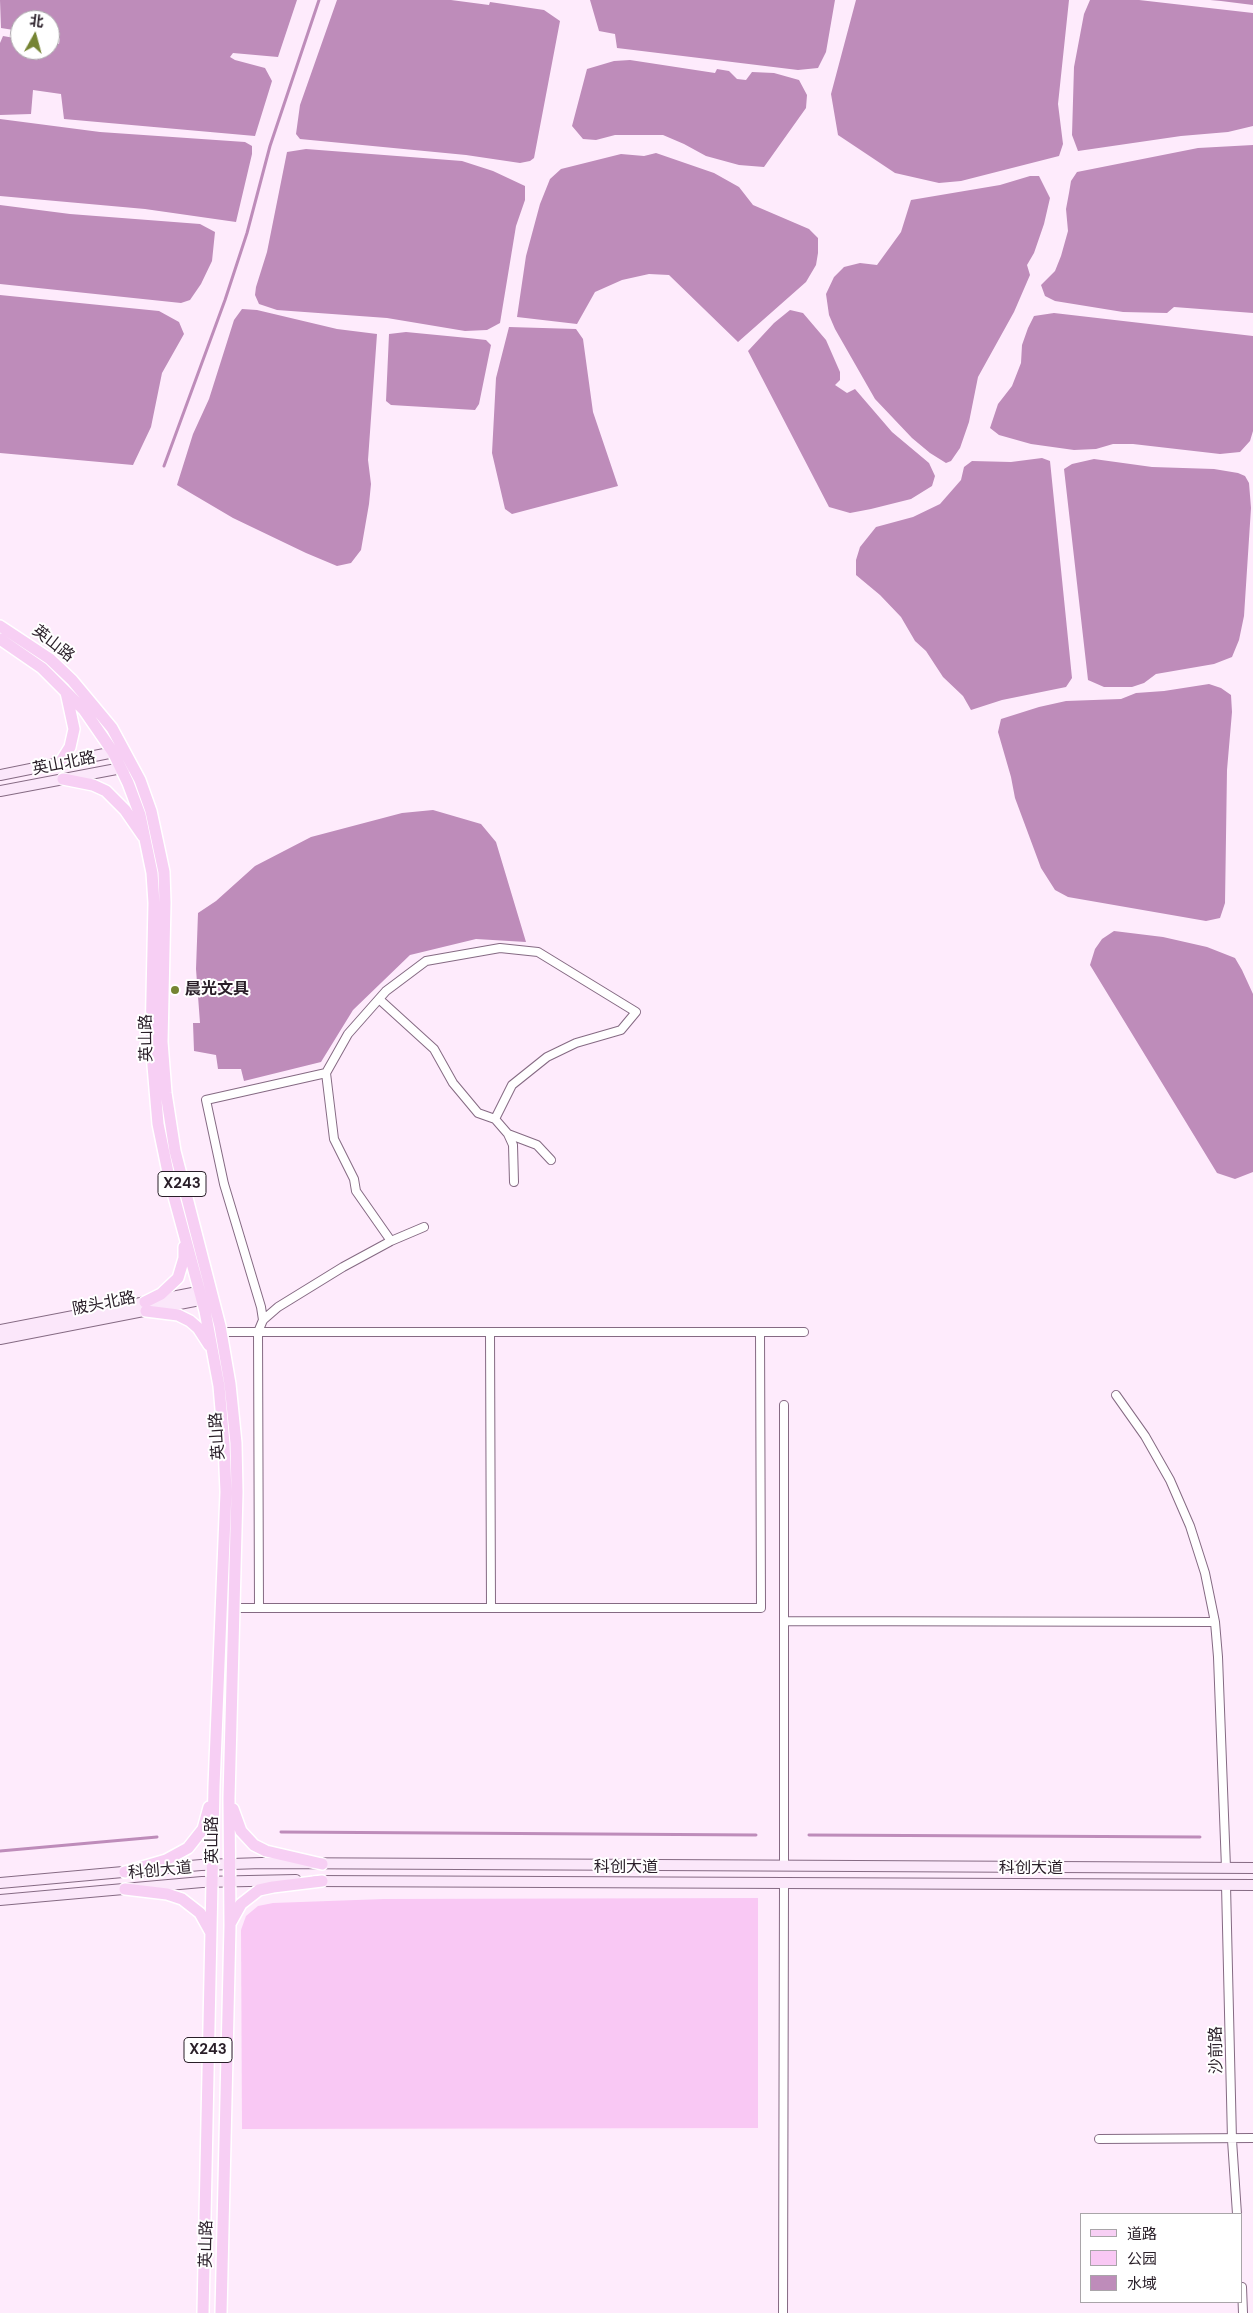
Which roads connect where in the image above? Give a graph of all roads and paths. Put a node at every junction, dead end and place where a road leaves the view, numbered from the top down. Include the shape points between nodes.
1 (0, 626) edge
2 (0, 639) edge
3 (64, 688) junction
4 (125, 749) junction
5 (113, 752) junction
6 (60, 762) junction
7 (127, 767) junction
8 (0, 775) edge
9 (63, 779) junction
10 (0, 791) edge
11 (148, 844) junction
12 (379, 999) junction
13 (326, 1073) junction
14 (495, 1120) junction
15 (508, 1134) junction
16 (551, 1160) dead end
17 (514, 1182) dead end
18 (424, 1226) dead end
19 (183, 1230) junction
20 (391, 1241) junction
21 (206, 1294) junction
22 (146, 1306) junction
23 (263, 1320) junction
24 (0, 1330) edge
25 (221, 1332) junction
26 (258, 1332) junction
27 (490, 1332) junction
28 (760, 1332) junction
29 (804, 1332) dead end
30 (0, 1339) edge
31 (214, 1357) junction
32 (1116, 1395) dead end
33 (784, 1405) dead end
34 (234, 1608) junction
35 (259, 1608) junction
36 (491, 1608) junction
37 (784, 1621) junction
38 (1215, 1622) junction
39 (214, 1786) junction
40 (229, 1798) junction
41 (230, 1864) junction
42 (322, 1864) junction
43 (212, 1865) junction
44 (784, 1866) junction
45 (1226, 1868) junction
46 (1253, 1868) edge
47 (125, 1872) junction
48 (230, 1881) junction
49 (322, 1881) junction
50 (212, 1882) junction
51 (0, 1883) edge
52 (784, 1883) junction
53 (1226, 1885) junction
54 (1253, 1885) edge
55 (126, 1889) junction
56 (0, 1900) edge
57 (230, 1926) junction
58 (211, 1934) junction
59 (1253, 2138) edge
60 (1099, 2139) dead end
61 (1232, 2140) junction
62 (1237, 2213) edge
63 (203, 2313) edge
64 (222, 2313) edge
65 (783, 2313) edge

1 - 4 main road, 英山路 / X243 via 31,645 72,680 98,709
2 - 3 main road, 英山路 / X243 via 42,668
3 - 5 main road, 英山路 / X243
3 - 6 main road via 74,729 70,747
4 - 5 main road, 英山北路
4 - 7 main road, 英山路 / X243
5 - 6 main road, 英山北路
5 - 7 main road, 英山路 / X243
6 - 8 main road, 英山北路
7 - 9 main road, 英山北路
7 - 11 main road, 英山路 / X243
7 - 21 main road, 英山路 / X243 via 152,811 164,872 162,1042 169,1122
9 - 10 main road, 英山北路
9 - 11 main road via 106,791 125,810
11 - 19 main road, 英山路 / X243 via 154,903 151,1042 154,1094 163,1153
12 - 13 street via 348,1034
12 - 14 street via 434,1049 453,1083 478,1113
12 - 14 street via 426,961 500,948 538,952 636,1012 621,1030 576,1043 547,1058 512,1085
13 - 20 street via 334,1139 354,1179 356,1191
13 - 23 street via 206,1100 224,1184
14 - 15 street
15 - 16 street via 537,1145
15 - 17 street via 513,1146
18 - 20 street
19 - 21 main road, 英山路 / X243
19 - 22 main road via 184,1258 178,1278
20 - 23 street via 278,1307
21 - 22 main road, 陂头北路
21 - 25 main road, 英山路 / X243
21 - 31 main road, 英山路 / X243
22 - 24 main road, 陂头北路
22 - 30 main road, 陂头北路
22 - 31 main road via 190,1321 206,1338
23 - 26 street
25 - 26 street
25 - 34 main road, 英山路 / X243 via 236,1443
26 - 27 street
26 - 35 street
27 - 28 street
27 - 36 street
28 - 29 street
28 - 36 street via 761,1608
31 - 39 main road, 英山路 / X243 via 222,1415 226,1492
32 - 38 street via 1145,1436 1180,1502 1200,1557
33 - 37 street
34 - 35 street
34 - 40 main road, 英山路 / X243
35 - 36 street
37 - 38 street
37 - 44 street
38 - 45 street
39 - 43 main road, 英山路 / X243
39 - 47 main road via 202,1829 188,1848 166,1860
40 - 41 main road, 英山路 / X243
40 - 42 main road via 241,1831 254,1846
41 - 42 main road, 科创大道
41 - 43 main road, 科创大道
41 - 48 main road, 英山路 / X243
42 - 44 main road, 科创大道
43 - 47 main road, 科创大道
43 - 50 main road, 英山路 / X243
44 - 45 main road, 科创大道
45 - 46 main road, 科创大道
47 - 51 main road, 科创大道
48 - 49 main road, 科创大道
48 - 50 main road, 科创大道
48 - 57 main road, 英山路 / X243
49 - 52 main road, 科创大道
49 - 57 main road via 259,1890 241,1904
50 - 55 main road, 科创大道
50 - 58 main road, 英山路 / X243
52 - 53 main road, 科创大道
52 - 65 street
53 - 54 main road, 科创大道
53 - 61 street, 沙前路
55 - 56 main road, 科创大道
55 - 58 main road via 182,1899 200,1913
57 - 64 main road, 英山路 / X243
58 - 63 main road, 英山路 / X243
59 - 61 street
60 - 61 street
61 - 62 street, 沙前路

